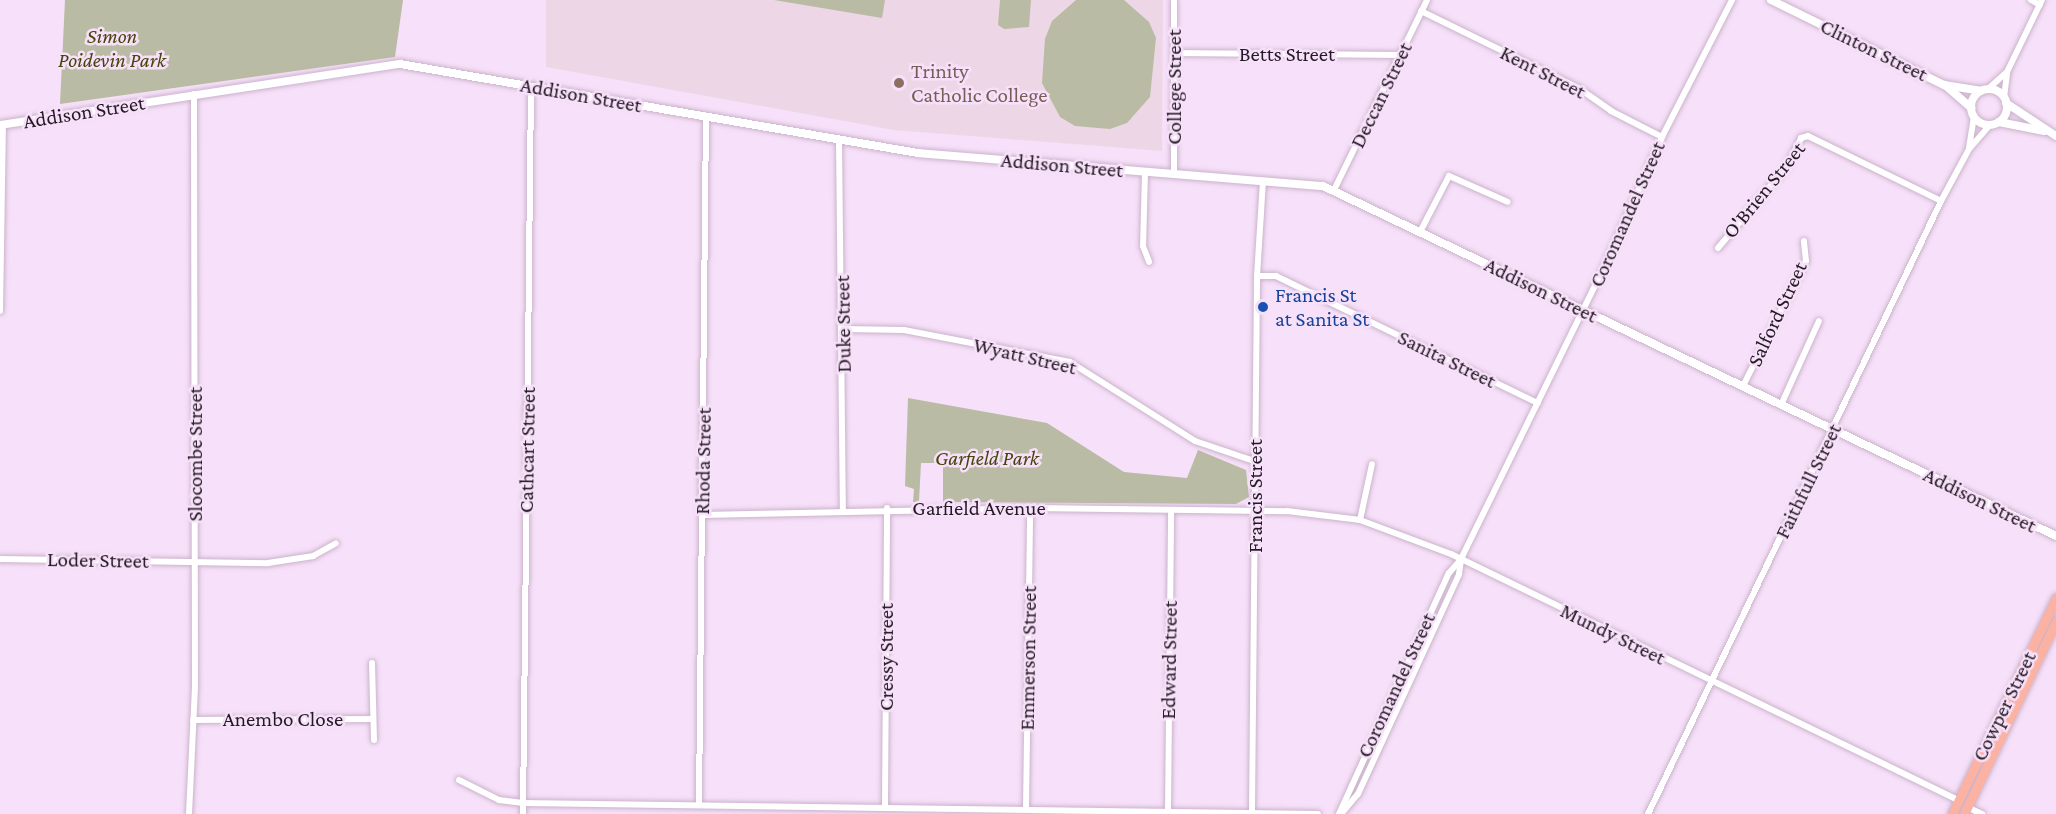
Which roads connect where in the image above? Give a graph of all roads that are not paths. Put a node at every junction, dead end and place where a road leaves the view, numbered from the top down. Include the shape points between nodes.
1 (1174, 0) edge
2 (1427, 0) edge
3 (1732, 0) edge
4 (1771, 0) edge
5 (2031, 0) edge
6 (2041, 2) edge
7 (1421, 11) junction
8 (1174, 53) junction
9 (1400, 54) junction
10 (2007, 72) junction
11 (1944, 85) junction
12 (531, 86) junction
13 (1985, 90) junction
14 (194, 94) junction
15 (2005, 101) junction
16 (1971, 108) junction
17 (706, 117) junction
18 (1974, 117) junction
19 (1995, 123) junction
20 (1, 125) edge
21 (2052, 134) edge
22 (1662, 137) junction
23 (839, 140) junction
24 (1969, 149) junction
25 (1144, 172) junction
26 (1174, 174) junction
27 (1263, 181) junction
28 (1334, 190) junction
29 (1941, 201) junction
30 (1508, 202) dead end
31 (1420, 232) junction
32 (1804, 241) dead end
33 (1718, 248) dead end
34 (1149, 262) dead end
35 (1257, 276) junction
36 (1583, 310) junction
37 (0, 311) edge
38 (1819, 321) dead end
39 (844, 328) junction
40 (1743, 386) junction
41 (1538, 404) junction
42 (1781, 405) junction
43 (1834, 430) junction
44 (1254, 461) junction
45 (1372, 464) dead end
46 (843, 508) junction
47 (887, 508) junction
48 (1030, 508) junction
49 (1171, 510) junction
50 (1255, 511) junction
51 (702, 514) junction
52 (1360, 520) junction
53 (2056, 536) edge
54 (336, 543) dead end
55 (0, 559) edge
56 (1461, 559) junction
57 (196, 562) junction
58 (2056, 598) edge
59 (2056, 621) edge
60 (1425, 624) junction
61 (1434, 628) junction
62 (372, 663) dead end
63 (1399, 679) junction
64 (1711, 682) junction
65 (1409, 684) junction
66 (373, 719) junction
67 (193, 720) junction
68 (1372, 736) junction
69 (374, 740) dead end
70 (1383, 741) junction
71 (459, 780) dead end
72 (1958, 800) junction
73 (523, 803) junction
74 (699, 804) junction
75 (730, 804) junction
76 (885, 806) junction
77 (1026, 808) junction
78 (1168, 810) junction
79 (988, 811) edge
80 (1252, 811) junction
81 (1966, 811) edge
82 (189, 814) edge
83 (523, 814) edge
84 (730, 814) edge
85 (1318, 814) edge
86 (1340, 814) edge
87 (1648, 814) edge
88 (1952, 814) edge
89 (1982, 814) edge

1 - 8 street, College Street
2 - 7 street, Deccan Street
3 - 22 street, Coromandel Street
4 - 11 street, Clinton Street
5 - 6 street
6 - 10 street
7 - 9 street, Deccan Street
7 - 22 street, Kent Street via 1580,89 1611,111
8 - 9 street, Betts Street
8 - 26 street, College Street
9 - 28 street, Deccan Street
10 - 13 street
10 - 15 street
11 - 13 street, Clinton Street
11 - 16 street, Clinton Street
12 - 14 street, Addison Street via 400,64
12 - 17 street, Addison Street
12 - 73 street, Cathcart Street
13 - 15 street
13 - 16 street
14 - 20 street, Addison Street
14 - 57 street, Slocombe Street
15 - 19 street
15 - 21 street
16 - 18 street
17 - 23 street, Addison Street
17 - 51 street, Rhoda Street
18 - 19 street
18 - 24 street, Faithfull Street
19 - 21 street
19 - 24 street, Faithfull Street
20 - 37 street
22 - 36 street, Coromandel Street
23 - 25 street, Addison Street via 918,153
23 - 39 street, Duke Street
24 - 29 street, Faithfull Street
25 - 26 street, Addison Street
25 - 34 street via 1143,246
26 - 27 street, Addison Street
27 - 28 street, Addison Street
27 - 35 street, Francis Street
28 - 31 street, Addison Street
29 - 33 street, O'Brien Street via 1808,136 1801,138 1787,166
29 - 43 street, Faithfull Street
30 - 31 street via 1449,176
31 - 36 street, Addison Street
32 - 40 street, Salford Street via 1806,261
35 - 41 street, Sanita Street via 1276,276
35 - 44 street, Francis Street
36 - 40 street, Addison Street
36 - 41 street, Coromandel Street
38 - 42 street
39 - 44 street, Wyatt Street via 904,330 1070,362 1195,441
39 - 46 street, Duke Street
40 - 42 street, Addison Street
41 - 56 street, Coromandel Street
42 - 43 street, Addison Street
43 - 53 street, Addison Street
43 - 64 street, Faithfull Street
44 - 50 street, Francis Street
45 - 52 street
46 - 47 street, Garfield Avenue
46 - 51 street, Garfield Avenue
47 - 48 street, Garfield Avenue
47 - 76 street, Cressy Street
48 - 49 street, Garfield Avenue
48 - 77 street, Emmerson Street
49 - 50 street, Garfield Avenue
49 - 78 street, Edward Street
50 - 52 street, Mundy Street
50 - 80 street, Francis Street
51 - 74 street, Rhoda Street
52 - 56 street, Mundy Street
54 - 57 street, Loder Street via 291,561
55 - 57 street, Loder Street
56 - 60 street, Coromandel Street via 1449,573
56 - 61 street, Coromandel Street via 1459,574
56 - 64 street, Mundy Street
57 - 67 street, Slocombe Street
58 - 72 main road, Cowper Street
59 - 81 main road, Cowper Street
60 - 61 street
60 - 63 street, Coromandel Street
61 - 65 street, Coromandel Street
62 - 66 street, Anembo Close
63 - 65 street
63 - 68 street, Coromandel Street
64 - 72 street, Mundy Street
64 - 87 street, Faithfull Street
65 - 70 street, Coromandel Street
66 - 67 street, Anembo Close
66 - 69 street, Anembo Close
67 - 82 street, Slocombe Street
68 - 70 street
68 - 86 street, Coromandel Street
70 - 86 street, Coromandel Street via 1358,794
71 - 73 street via 499,800
72 - 88 main road, Cowper Street
73 - 74 street
73 - 83 street, Cathcart Street
74 - 75 street
75 - 76 street
75 - 84 street
76 - 79 street
77 - 78 street
77 - 79 street
78 - 80 street
80 - 85 street
81 - 89 street

